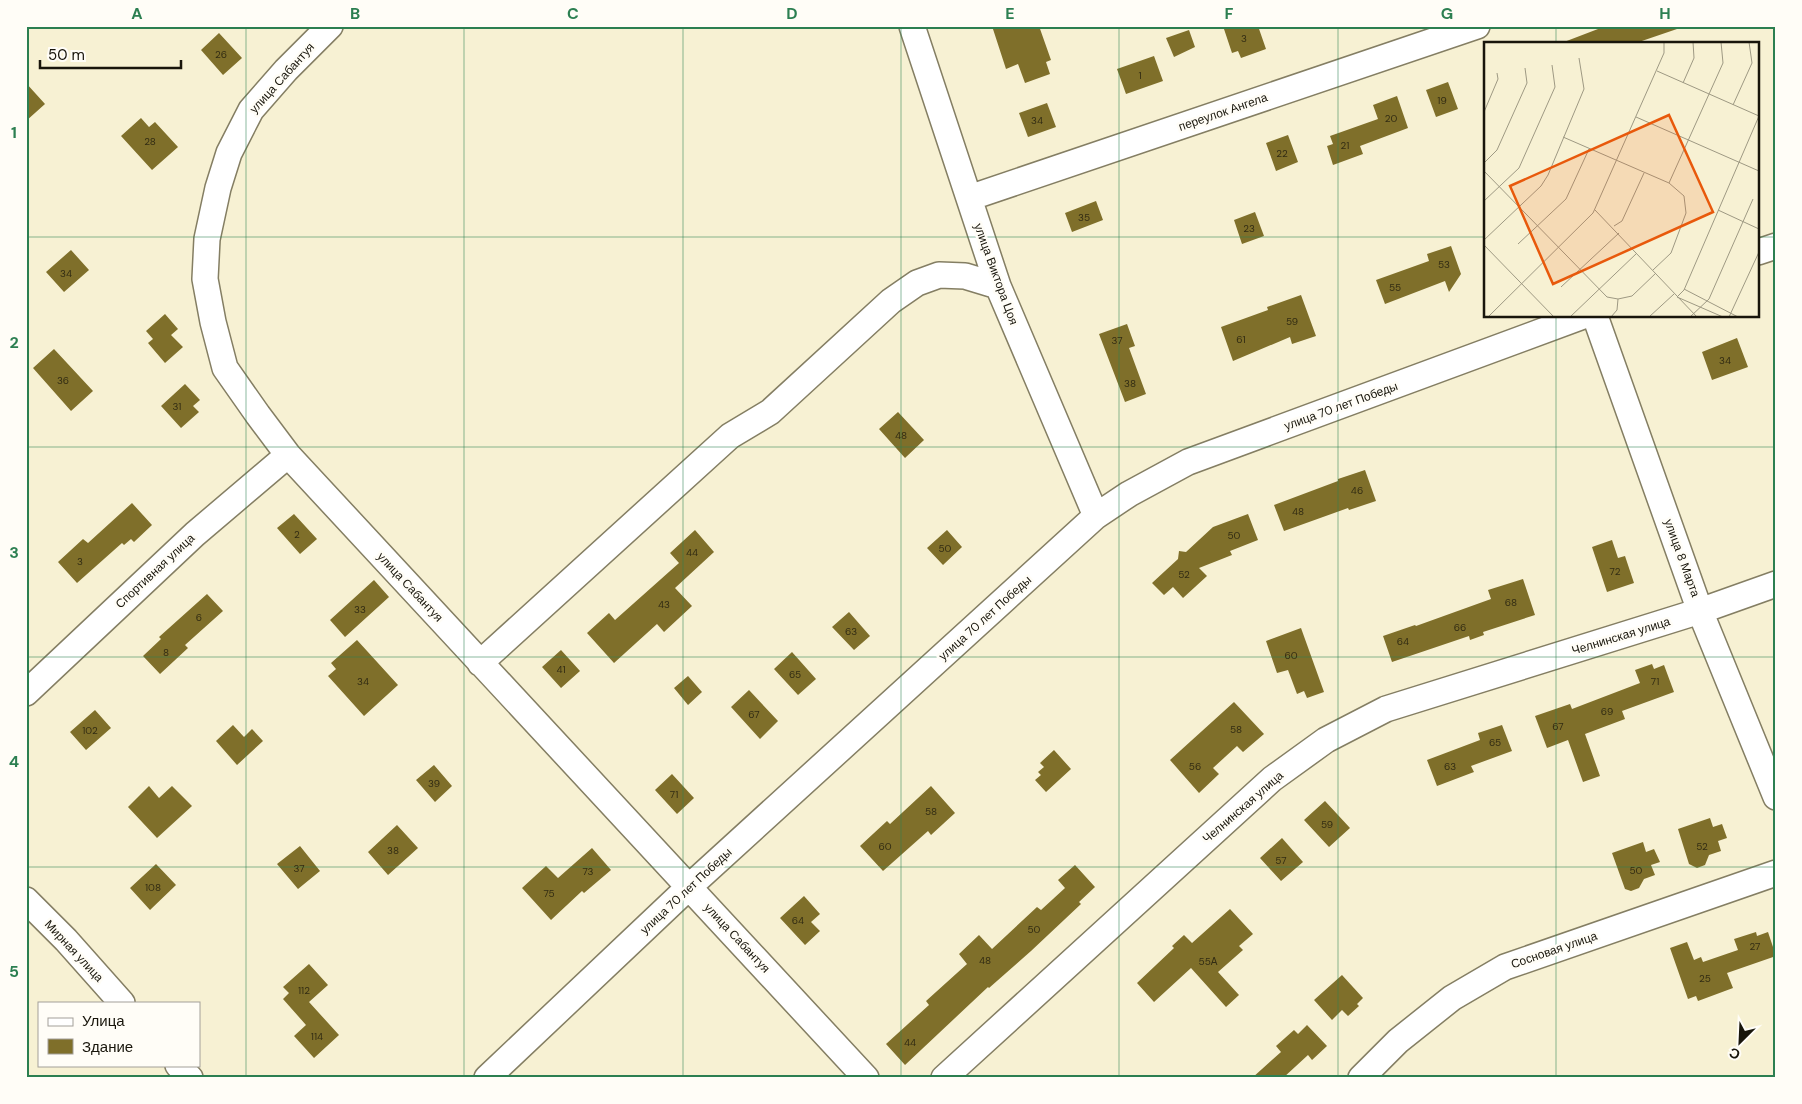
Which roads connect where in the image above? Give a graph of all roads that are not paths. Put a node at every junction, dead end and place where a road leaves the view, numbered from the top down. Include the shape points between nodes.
1 (330, 26) edge
2 (912, 26) edge
3 (1478, 26) edge
4 (1485, 42) edge
5 (969, 198) junction
6 (1776, 246) edge
7 (1760, 251) edge
8 (998, 286) junction
9 (1578, 318) edge
10 (1596, 318) edge
11 (288, 455) junction
12 (1096, 516) junction
13 (1776, 584) edge
14 (1700, 611) junction
15 (480, 663) junction
16 (26, 693) edge
17 (1776, 797) edge
18 (1776, 873) edge
19 (690, 886) junction
20 (26, 900) edge
21 (121, 1002) edge
22 (179, 1066) edge
23 (190, 1078) edge
24 (487, 1078) edge
25 (866, 1078) edge
26 (944, 1078) edge
27 (1361, 1078) edge

1 - 11 street, улица Сабантуя via 250,110 229,153 207,239 205,279 225,368
2 - 5 street, улица Виктора Цоя
3 - 4 street
3 - 5 street, переулок Ангела
5 - 8 street, улица Виктора Цоя
6 - 7 street
8 - 12 street, улица Виктора Цоя
8 - 15 street via 965,276 939,275 917,283 891,301 770,412 730,436
9 - 12 street, улица 70 лет Победы via 1188,462
10 - 14 street, улица 8 Марта
11 - 15 street, улица Сабантуя
11 - 16 street, Спортивная улица via 195,534
12 - 19 street, улица 70 лет Победы
13 - 14 street, Челнинская улица
14 - 17 street, улица 8 Марта
14 - 26 street, Челнинская улица via 1386,709 1326,740 1272,779
15 - 19 street, улица Сабантуя
18 - 27 street, Сосновая улица via 1505,967 1452,998 1398,1041
19 - 24 street, улица 70 лет Победы
19 - 25 street, улица Сабантуя
20 - 21 street, Мирная улица
22 - 23 street

